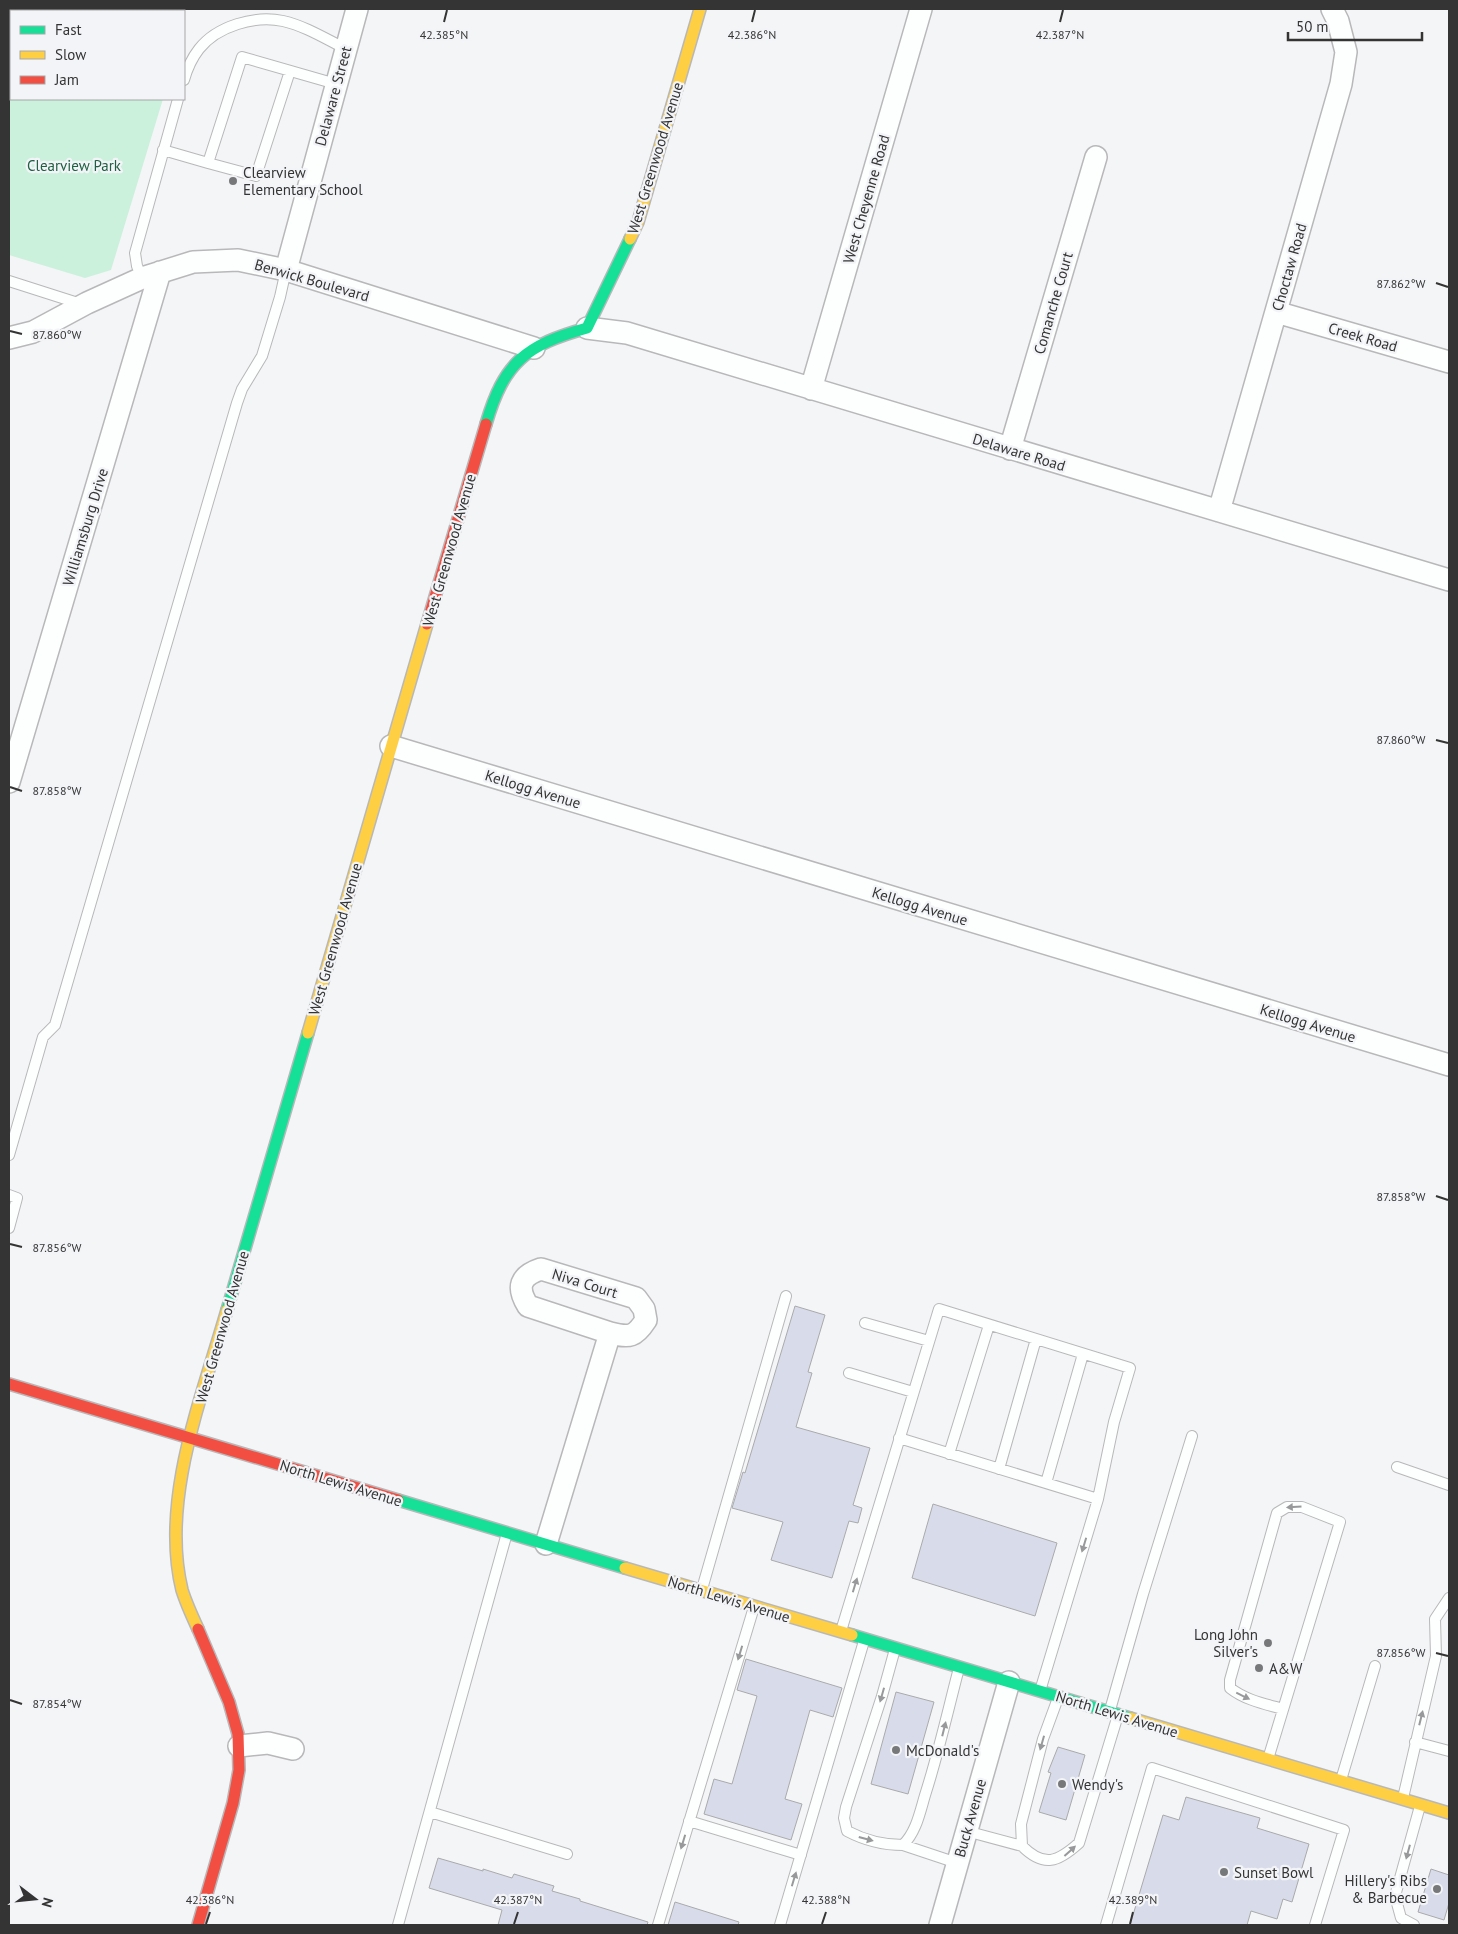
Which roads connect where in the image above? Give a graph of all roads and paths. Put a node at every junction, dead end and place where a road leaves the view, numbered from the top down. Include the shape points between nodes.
1 (357, 9) edge
2 (700, 9) edge
3 (921, 9) edge
4 (1335, 15) edge
5 (346, 49) junction
6 (290, 71) junction
7 (185, 77) edge
8 (336, 84) junction
9 (178, 100) edge
10 (163, 150) junction
11 (1096, 157) dead end
12 (208, 163) junction
13 (286, 270) junction
14 (151, 275) junction
15 (9, 281) edge
16 (84, 305) junction
17 (1276, 312) junction
18 (587, 328) junction
19 (9, 338) edge
20 (534, 348) junction
21 (1449, 362) edge
22 (810, 389) junction
23 (1010, 449) junction
24 (1219, 511) junction
25 (1449, 580) edge
26 (391, 746) junction
27 (9, 779) edge
28 (1449, 1065) edge
29 (9, 1155) edge
30 (9, 1195) edge
31 (9, 1228) edge
32 (786, 1296) dead end
33 (865, 1323) dead end
34 (989, 1325) junction
35 (610, 1333) junction
36 (1036, 1340) junction
37 (929, 1341) junction
38 (1083, 1354) junction
39 (849, 1373) dead end
40 (9, 1384) edge
41 (913, 1392) junction
42 (1192, 1436) dead end
43 (190, 1438) junction
44 (899, 1438) junction
45 (949, 1454) junction
46 (1397, 1467) dead end
47 (999, 1469) junction
48 (1046, 1483) junction
49 (1449, 1485) edge
50 (1098, 1499) junction
51 (508, 1532) junction
52 (546, 1544) junction
53 (701, 1590) junction
54 (1449, 1598) edge
55 (754, 1606) junction
56 (841, 1632) junction
57 (865, 1639) junction
58 (895, 1648) junction
59 (1375, 1666) dead end
60 (959, 1667) junction
61 (1009, 1682) junction
62 (1040, 1691) junction
63 (1058, 1697) junction
64 (1283, 1709) junction
65 (1114, 1713) junction
66 (1415, 1742) junction
67 (239, 1746) junction
68 (293, 1749) dead end
69 (1449, 1751) edge
70 (1268, 1759) junction
71 (1341, 1781) junction
72 (1402, 1799) junction
73 (1421, 1805) junction
74 (430, 1812) junction
75 (1449, 1813) edge
76 (690, 1821) junction
77 (966, 1831) junction
78 (903, 1845) junction
79 (1022, 1846) junction
80 (567, 1854) dead end
81 (801, 1855) junction
82 (957, 1863) junction
83 (198, 1925) edge
84 (398, 1925) edge
85 (658, 1925) edge
86 (780, 1925) edge
87 (940, 1925) edge
88 (1106, 1925) edge
89 (1315, 1925) edge
90 (1414, 1925) edge

1 - 5 street, Delaware Street
2 - 18 street, West Greenwood Avenue via 638,222
3 - 22 street, West Cheyenne Road
4 - 17 street, Choctaw Road via 1346,52 1341,84
5 - 7 lane via 304,28 283,21 259,19 214,35 199,48
5 - 8 street, Delaware Street
6 - 8 lane
6 - 12 lane via 256,176
6 - 12 lane via 242,57
8 - 13 street, Delaware Street
9 - 10 lane
10 - 12 lane
10 - 14 lane via 135,253 137,266
11 - 23 street, Comanche Court
13 - 14 street, Berwick Boulevard via 238,260 193,262
13 - 20 street, Berwick Boulevard
13 - 29 lane via 262,356 242,388 237,403 54,1025 43,1037
14 - 16 street, Berwick Boulevard
14 - 27 street, Williamsburg Drive
15 - 16 lane
16 - 19 street, Berwick Boulevard via 33,332
17 - 21 street, Creek Road
17 - 24 street, Choctaw Road
18 - 20 street, West Greenwood Avenue via 558,335
18 - 22 street, Delaware Road via 626,333
20 - 26 street, West Greenwood Avenue via 510,369 494,396
22 - 23 street, Delaware Road
23 - 24 street, Delaware Road
24 - 25 street, Delaware Road
26 - 28 street, Kellogg Avenue
26 - 43 street, West Greenwood Avenue
30 - 31 lane via 17,1198
32 - 53 lane
33 - 37 lane
34 - 36 lane
34 - 37 lane via 939,1309
34 - 45 lane
35 - 35 street, Niva Court via 528,1306 521,1295 521,1284 529,1273 541,1269 636,1298 644,1308 646,1320 638,1333 625,1337
35 - 52 street
36 - 38 lane
36 - 47 lane
37 - 41 lane
38 - 48 lane
38 - 50 lane via 1130,1368 1114,1422
39 - 41 lane
40 - 43 street, North Lewis Avenue
41 - 44 lane
42 - 65 lane via 1156,1549
43 - 51 street, North Lewis Avenue
43 - 67 street, West Greenwood Avenue via 175,1529 180,1582 229,1702
44 - 45 lane
56 -> 44 lane
45 - 47 lane
46 - 49 lane
47 - 48 lane
48 - 50 lane
50 -> 62 lane
51 - 52 street, North Lewis Avenue
51 - 74 lane
52 - 53 street, North Lewis Avenue
53 - 55 street, North Lewis Avenue
66 -> 54 lane via 1436,1656 1435,1619
55 - 56 street, North Lewis Avenue
55 -> 76 lane
56 - 57 street, North Lewis Avenue
57 - 58 street, North Lewis Avenue
57 - 81 lane
58 - 60 street, North Lewis Avenue
58 -> 78 lane via 851,1785 844,1818 847,1831 858,1837
59 - 71 lane
60 - 61 street, North Lewis Avenue
78 -> 60 lane via 918,1820
61 - 62 street, North Lewis Avenue
61 - 77 street, Buck Avenue
62 - 63 street, North Lewis Avenue
63 - 65 street, North Lewis Avenue
63 -> 79 lane via 1043,1739 1021,1824
64 -> 64 lane via 1340,1522 1302,1507 1287,1507 1277,1513 1230,1680 1230,1688 1251,1700
64 - 70 lane
65 - 70 street, North Lewis Avenue
79 -> 65 lane via 1046,1862 1065,1856 1079,1843
66 - 69 lane
66 - 72 lane
67 - 68 street via 268,1743
67 - 83 street, West Greenwood Avenue via 239,1770 233,1803
70 - 71 street, North Lewis Avenue
71 - 72 street, North Lewis Avenue
72 - 73 street, North Lewis Avenue
73 - 75 street, North Lewis Avenue
73 -> 90 lane via 1395,1896 1401,1918
74 - 80 lane
74 - 84 lane
76 - 81 lane
76 -> 85 lane
77 - 79 lane
77 - 82 street, Buck Avenue
78 - 82 lane
86 -> 81 lane
82 - 87 street, Buck Avenue
88 - 89 lane via 1152,1768 1344,1830

